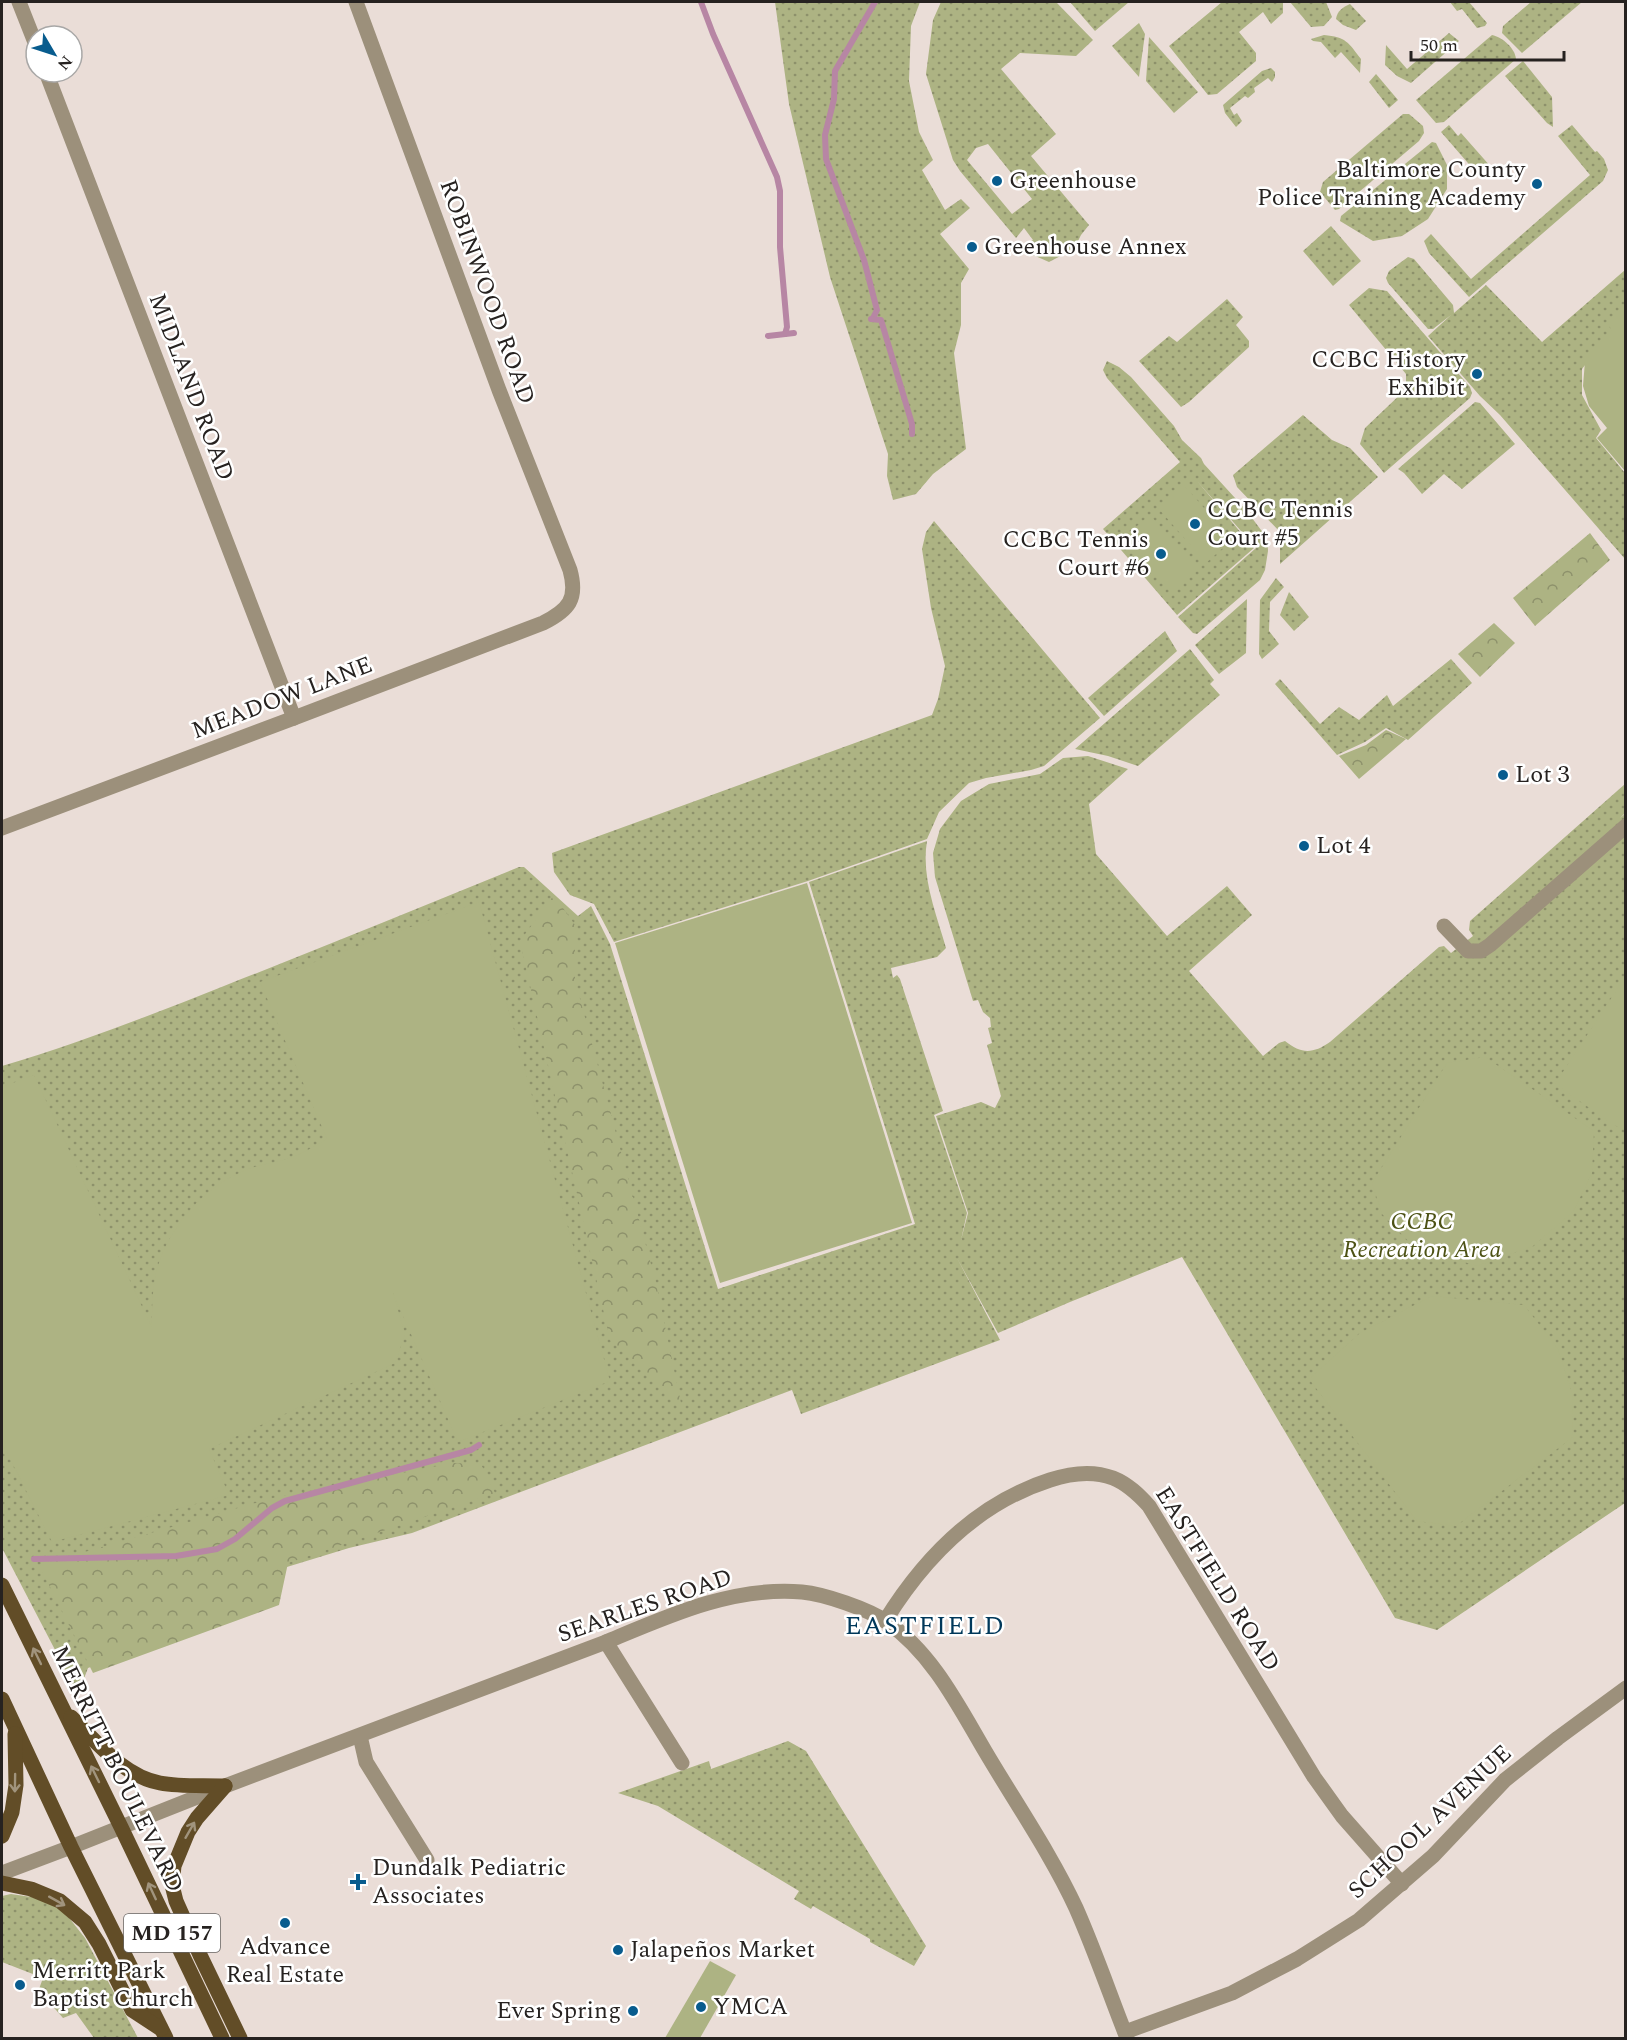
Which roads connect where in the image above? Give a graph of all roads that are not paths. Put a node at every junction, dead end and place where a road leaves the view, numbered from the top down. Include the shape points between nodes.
1 (19, 2) edge
2 (356, 2) edge
3 (28, 24) edge
4 (51, 84) edge
5 (571, 599) joint
6 (294, 718) junction
7 (3, 823) edge
8 (1626, 826) edge
9 (1444, 926) dead end
10 (2, 1585) edge
11 (885, 1621) junction
12 (606, 1642) junction
13 (1626, 1688) edge
14 (2, 1699) edge
15 (63, 1708) junction
16 (15, 1728) junction
17 (360, 1736) junction
18 (682, 1763) dead end
19 (225, 1786) junction
20 (121, 1827) junction
21 (2, 1836) edge
22 (71, 1847) junction
23 (427, 1860) dead end
24 (2, 1873) edge
25 (2, 1883) edge
26 (1402, 1884) junction
27 (164, 2034) edge
28 (1126, 2035) edge
29 (222, 2038) edge
30 (240, 2038) edge

1 - 3 street
2 - 5 street, ROBINWOOD ROAD via 570,570
4 - 6 street, MIDLAND ROAD
5 - 6 street, MEADOW LANE via 565,610 543,623
6 - 7 street, MEADOW LANE
8 - 9 street via 1481,951 1468,951
15 -> 10 main road, MERRITT BOULEVARD / MD 157
11 - 12 street, SEARLES ROAD via 844,1603 804,1592 742,1593 662,1618
11 - 26 street, EASTFIELD ROAD via 939,1550 971,1521 1008,1497 1070,1474 1094,1473 1115,1479 1134,1490 1149,1506 1314,1777 1342,1816
11 - 28 street, SEARLES ROAD via 922,1654 942,1680 1054,1869 1094,1950
12 - 17 street, SEARLES ROAD
12 - 18 street
13 - 26 street, SCHOOL AVENUE via 1505,1780 1441,1849
14 - 16 main road, MD 157
15 - 19 main road via 126,1769 157,1783
20 -> 15 main road, MERRITT BOULEVARD / MD 157
16 -> 21 main road via 12,1812
16 - 22 main road, MD 157
17 - 19 street, SEARLES ROAD
17 - 23 street via 366,1762
19 - 20 street, SEARLES ROAD
30 -> 19 main road via 172,1885 174,1866 188,1832
20 - 22 street, SEARLES ROAD
29 -> 20 main road, MERRITT BOULEVARD / MD 157
22 - 24 street, SEARLES ROAD
22 - 27 main road, MD 157
25 -> 27 main road via 60,1901 85,1922 132,2010
26 - 28 street, SCHOOL AVENUE via 1359,1920 1265,1977

